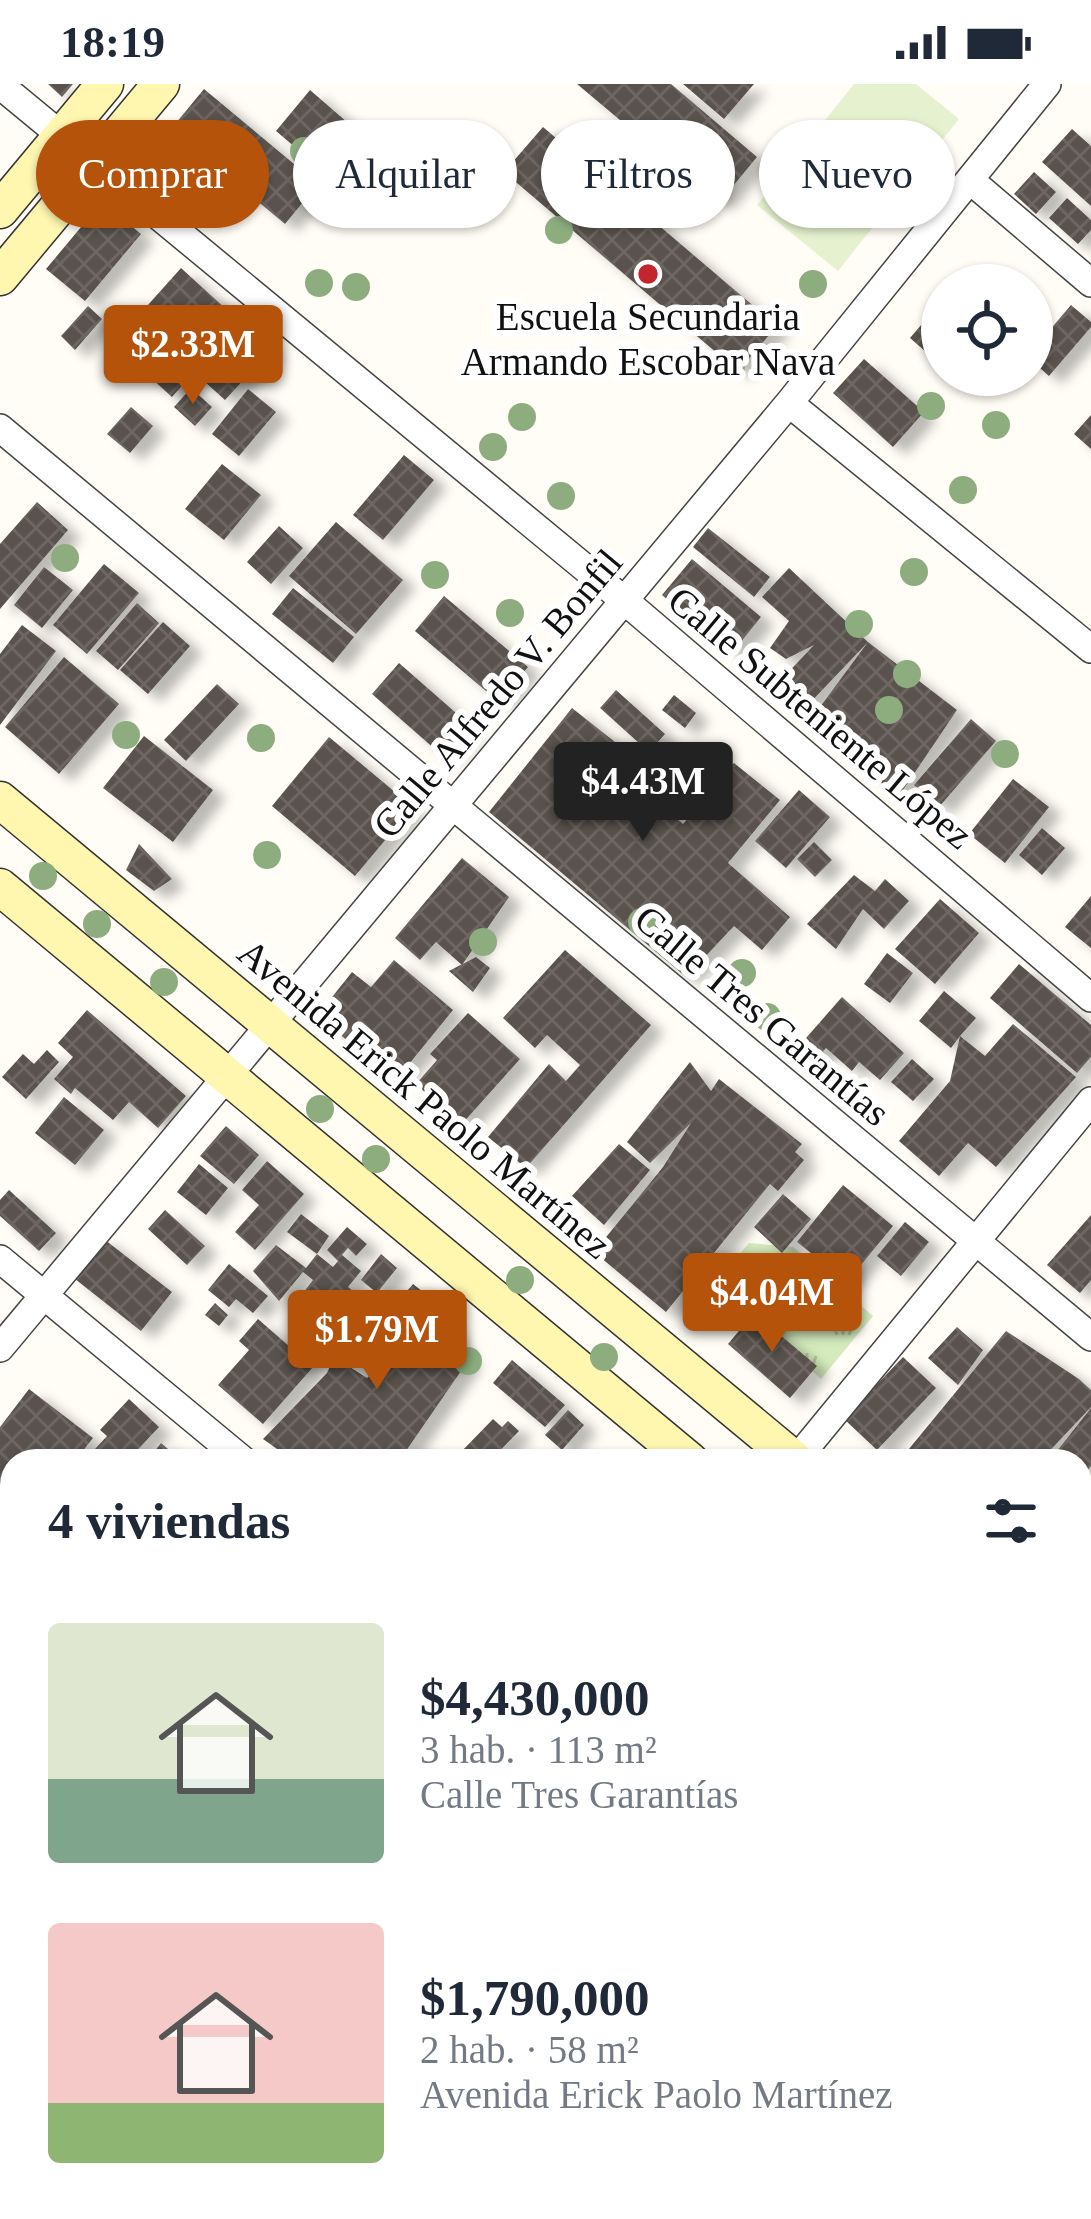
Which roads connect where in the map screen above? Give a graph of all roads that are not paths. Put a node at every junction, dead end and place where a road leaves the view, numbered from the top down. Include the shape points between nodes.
1 (105, 84) edge
2 (161, 84) edge
3 (1047, 84) edge
4 (0, 85) edge
5 (43, 120) edge
6 (75, 120) edge
7 (131, 120) edge
8 (36, 167) edge
9 (970, 180) junction
10 (0, 210) edge
11 (41, 228) edge
12 (172, 228) edge
13 (0, 277) edge
14 (1091, 283) edge
15 (789, 403) junction
16 (0, 428) edge
17 (625, 601) junction
18 (1091, 649) edge
19 (0, 800) edge
20 (453, 807) junction
21 (0, 886) edge
22 (1091, 998) edge
23 (271, 1025) junction
24 (226, 1075) junction
25 (1091, 1101) edge
26 (974, 1241) junction
27 (0, 1259) edge
28 (43, 1296) junction
29 (1091, 1337) edge
30 (0, 1348) edge
31 (229, 1449) edge
32 (676, 1449) edge
33 (781, 1449) edge
34 (805, 1449) edge

1 - 6 main road
2 - 7 main road
3 - 9 street, Calle Alfredo V. Bonfil
4 - 5 street, Calle Subteniente López
8 - 10 main road
9 - 14 street
9 - 15 street, Calle Alfredo V. Bonfil
11 - 13 main road
12 - 17 street, Calle Subteniente López
15 - 17 street, Calle Alfredo V. Bonfil
15 - 18 street
16 - 20 street, Calle Tres Garantías
17 - 20 street, Calle Alfredo V. Bonfil
17 - 22 street, Calle Subteniente López
19 - 23 main road, Avenida Erick Paolo Martínez
20 - 23 street, Calle Alfredo V. Bonfil
20 - 26 street, Calle Tres Garantías
21 - 24 main road
23 - 24 street, Calle Alfredo V. Bonfil
23 - 33 main road, Avenida Erick Paolo Martínez
24 - 28 street, Calle Alfredo V. Bonfil
24 - 32 main road
25 - 26 street
26 - 29 street, Calle Tres Garantías
26 - 34 street
27 - 28 street
28 - 30 street, Calle Alfredo V. Bonfil
28 - 31 street

